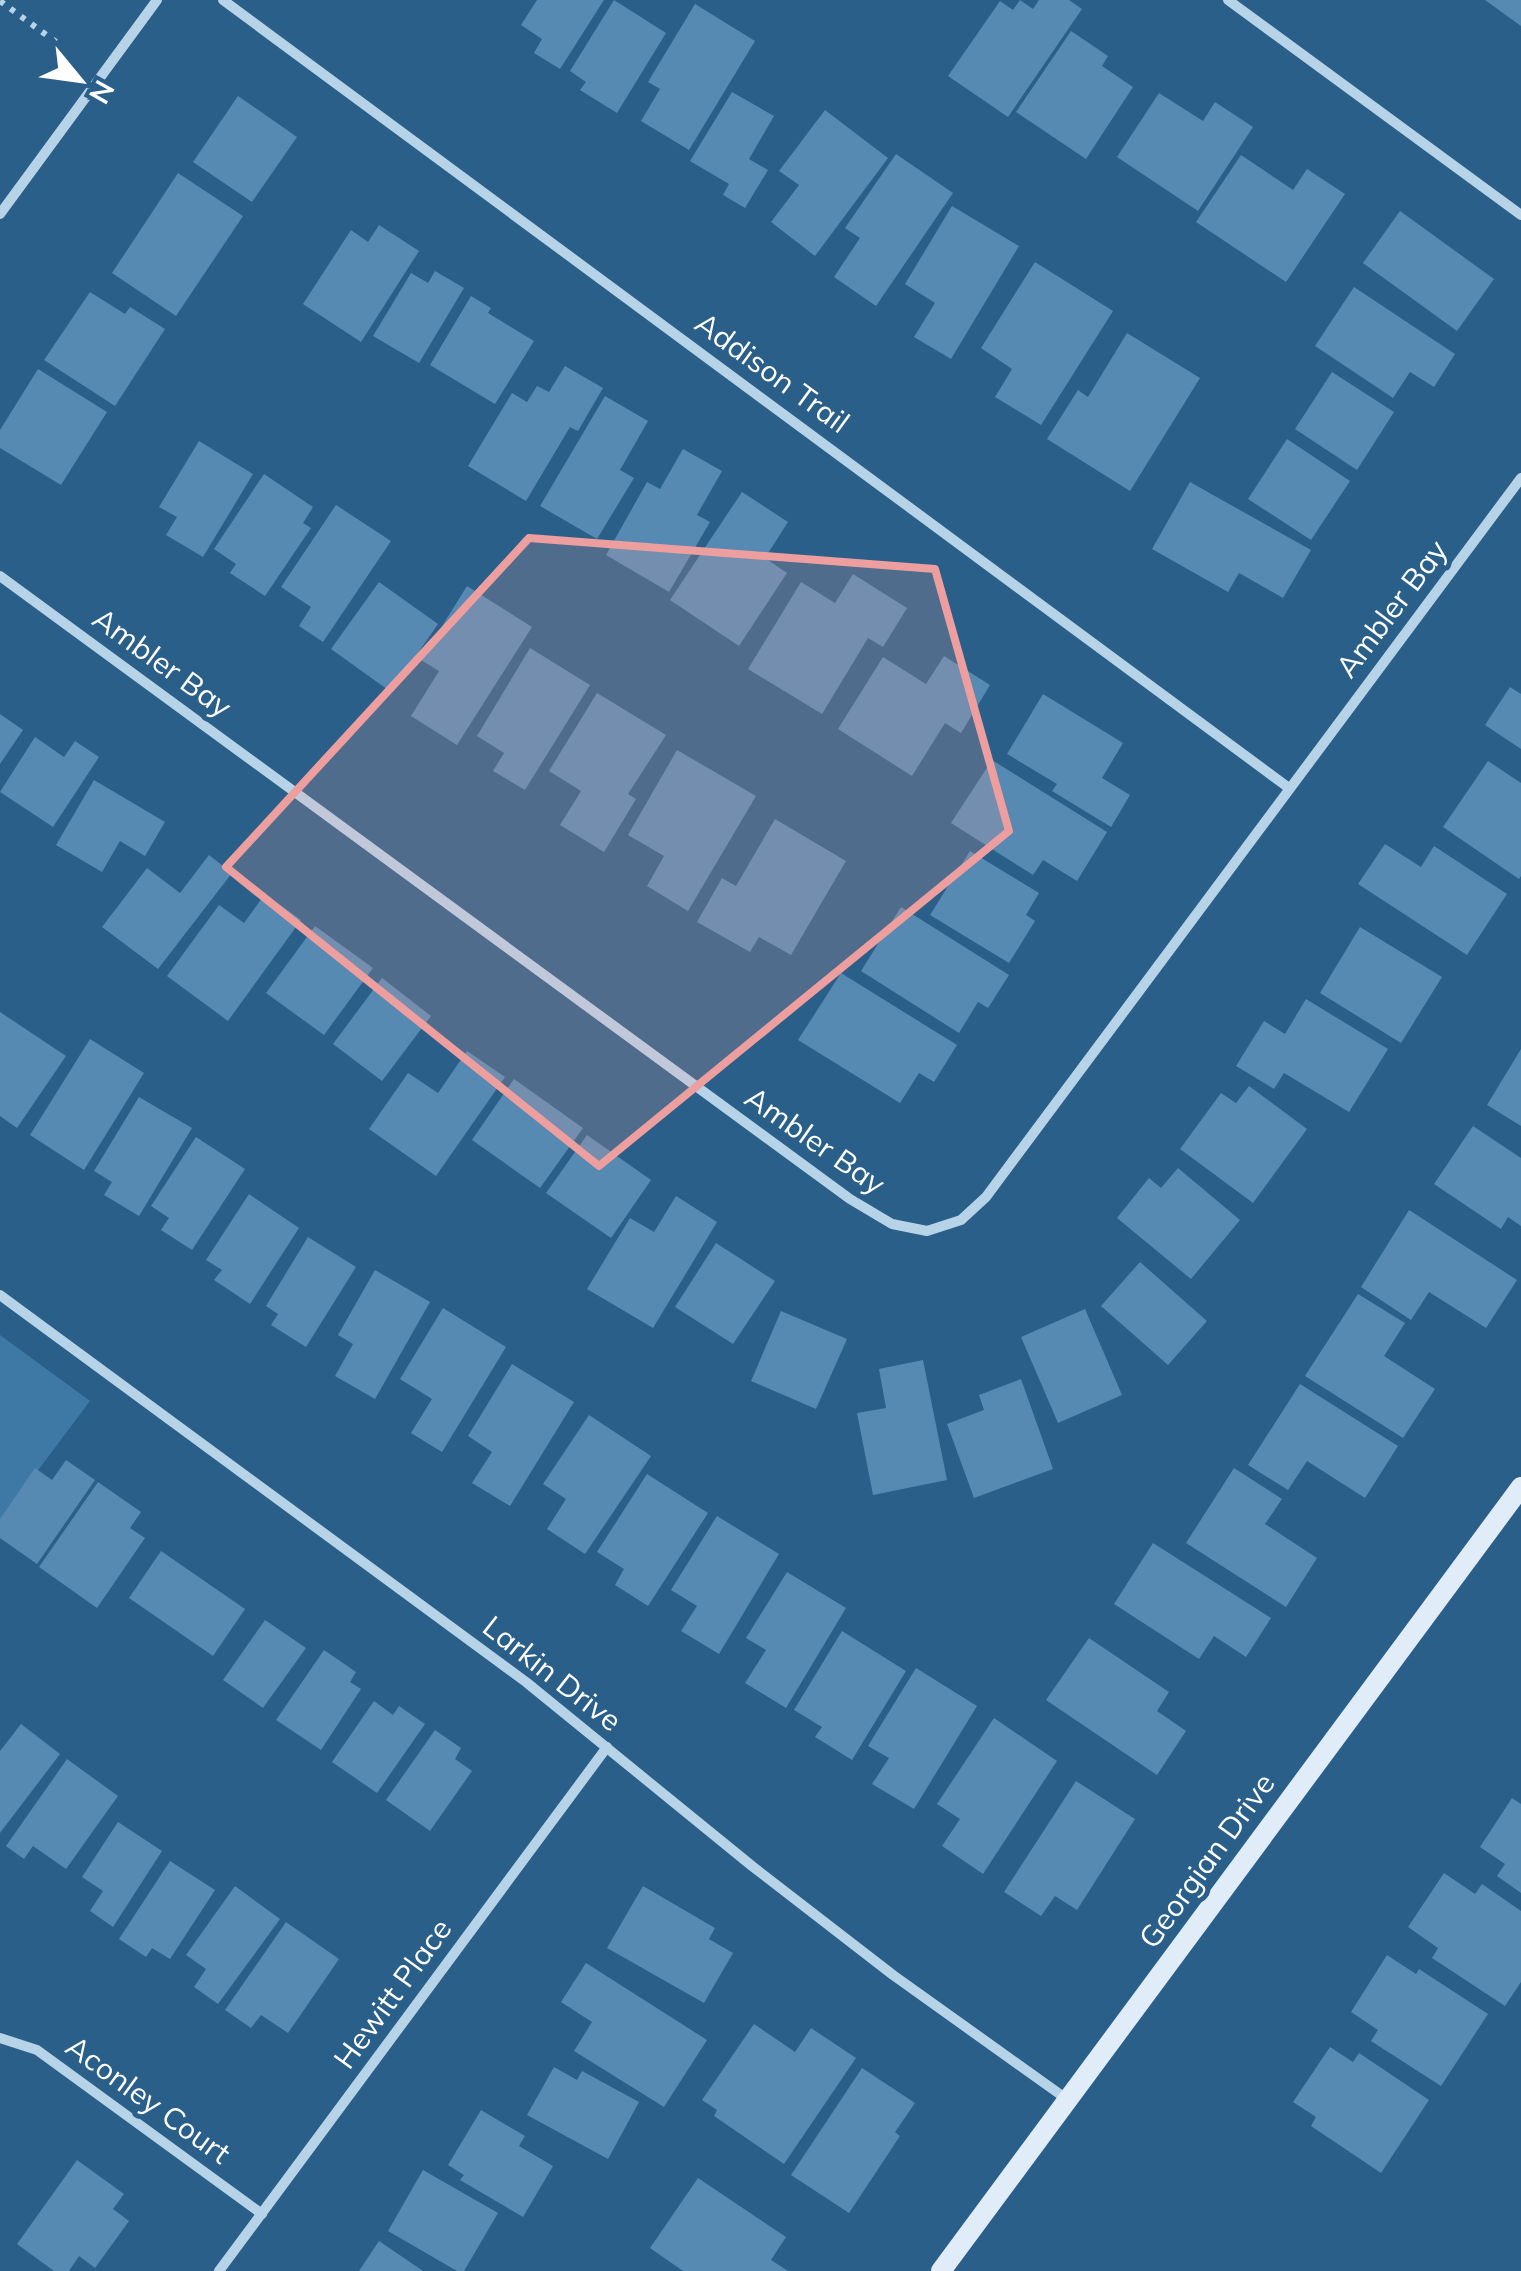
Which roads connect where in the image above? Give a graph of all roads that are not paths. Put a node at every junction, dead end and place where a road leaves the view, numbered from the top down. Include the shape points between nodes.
1 (157, 0) edge
2 (223, 0) edge
3 (1228, 0) edge
4 (0, 214) edge
5 (1521, 215) edge
6 (1521, 478) edge
7 (0, 576) edge
8 (1289, 788) junction
9 (0, 1295) edge
10 (1521, 1487) edge
11 (607, 1748) junction
12 (0, 2038) edge
13 (1068, 2100) junction
14 (262, 2214) junction
15 (220, 2271) edge
16 (941, 2271) edge

1 - 4 street
2 - 8 street, Addison Trail
3 - 5 street
6 - 8 street, Ambler Bay
7 - 8 street, Ambler Bay via 850,1199 892,1224 928,1231 961,1220 986,1197
9 - 11 street, Larkin Drive
10 - 13 main road, Georgian Drive
11 - 13 street, Larkin Drive via 893,1976
11 - 14 street, Hewitt Place
12 - 14 street, Aconley Court via 38,2050
13 - 16 main road, Georgian Drive
14 - 15 street, Hewitt Place

